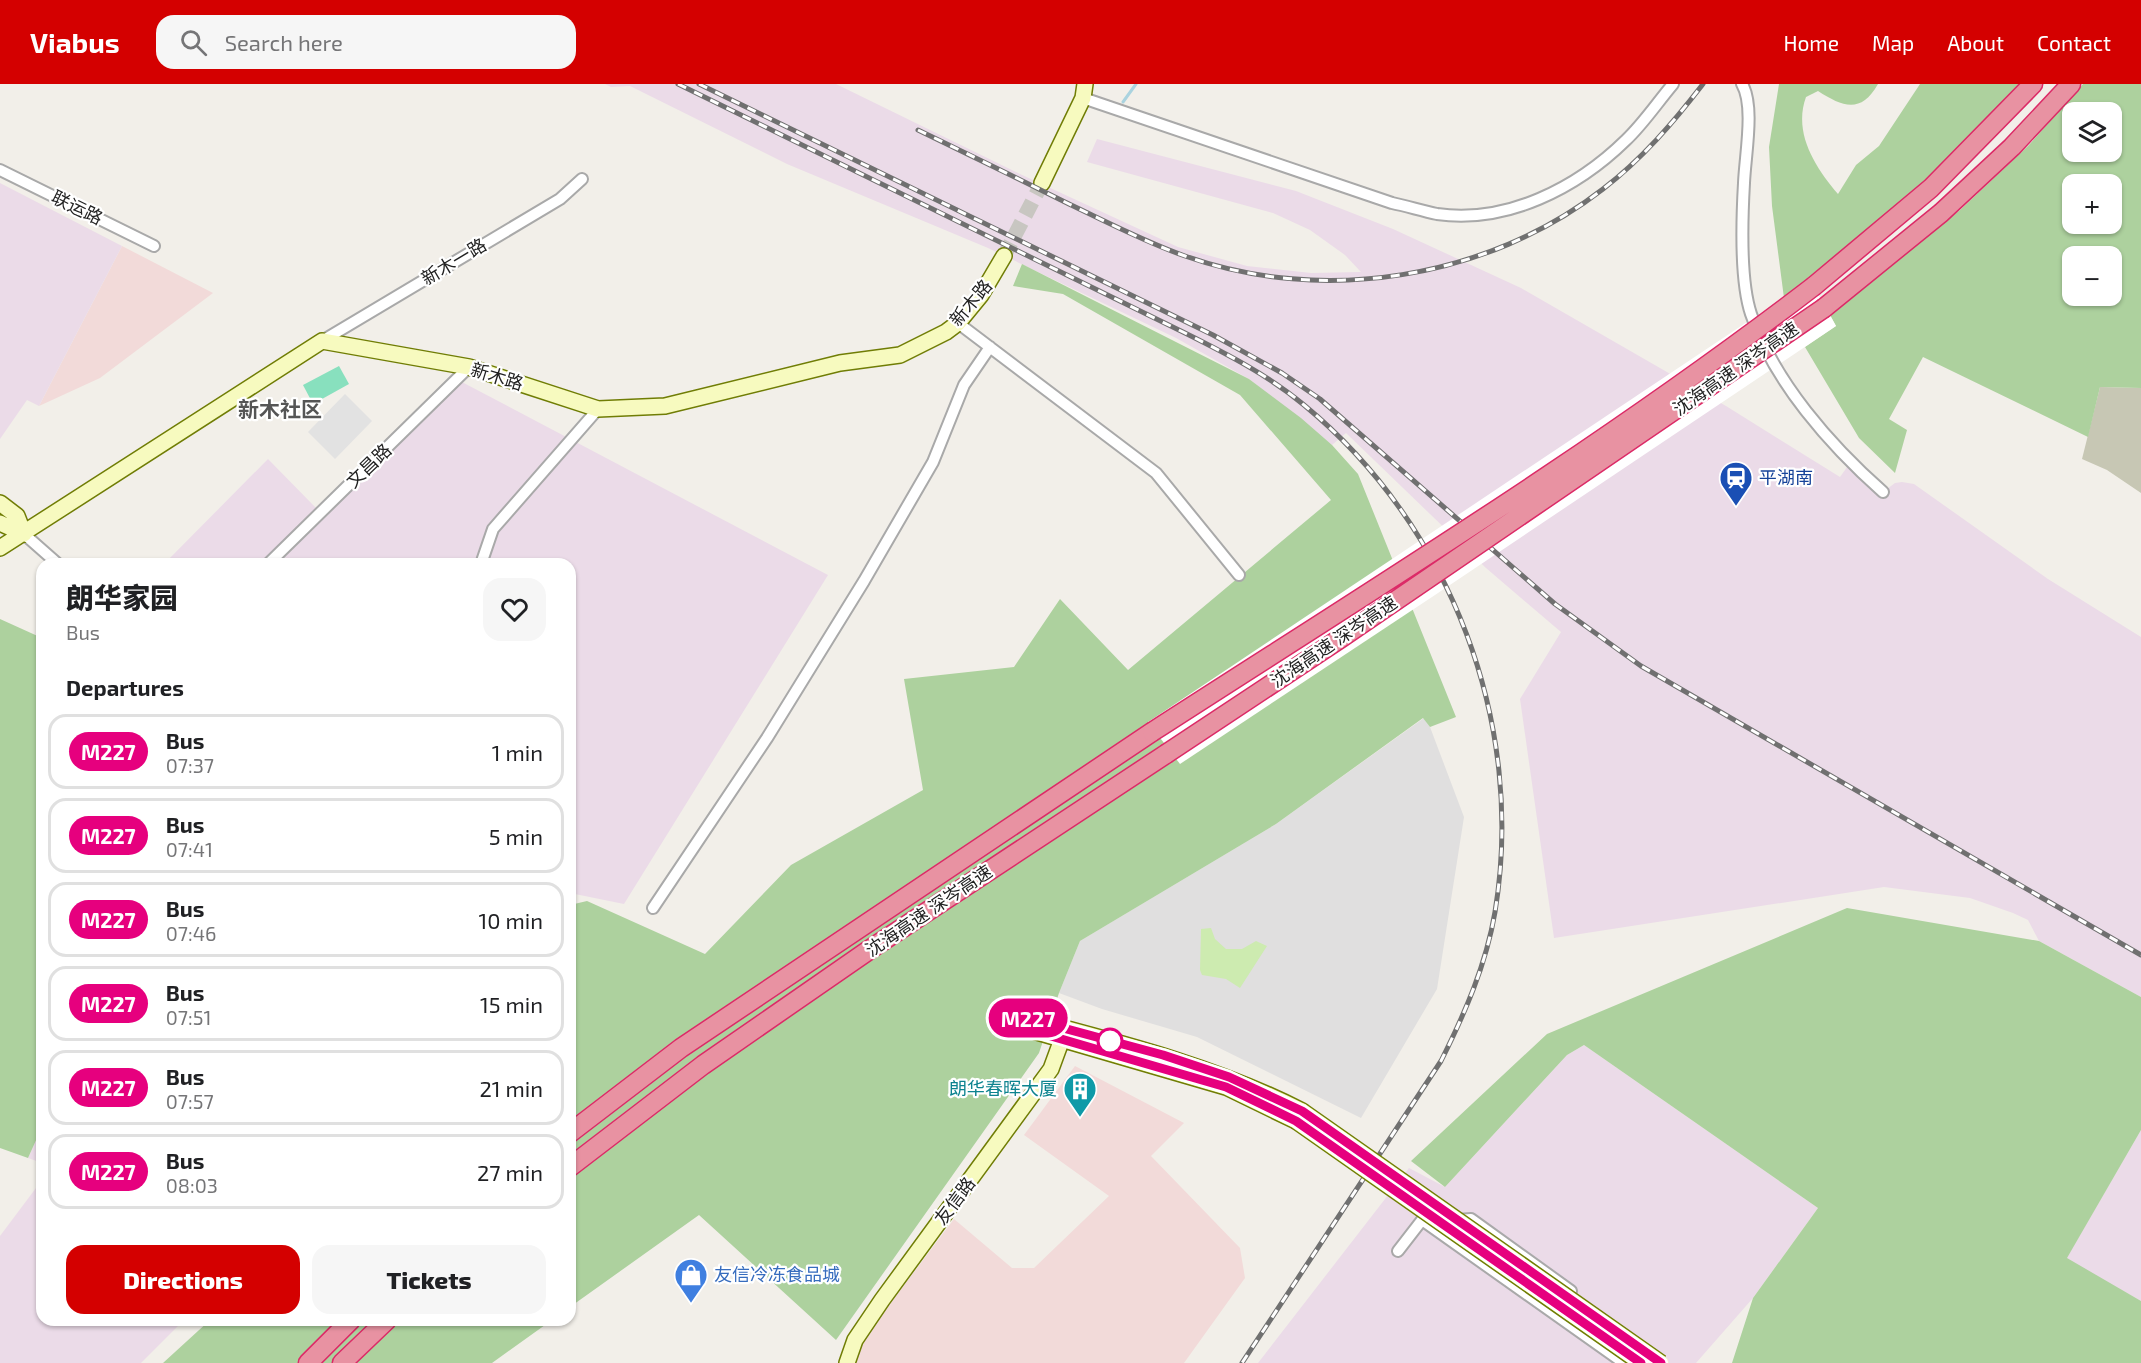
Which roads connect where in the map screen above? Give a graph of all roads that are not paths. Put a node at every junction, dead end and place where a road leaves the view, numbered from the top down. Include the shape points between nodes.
1 (1672, 84) edge
2 (1742, 84) edge
3 (2033, 84) edge
4 (2071, 84) edge
5 (1084, 91) edge
6 (0, 170) edge
7 (582, 179) dead end
8 (1042, 183) tunnel mouth
9 (154, 246) dead end
10 (1005, 256) tunnel mouth
11 (957, 323) junction
12 (322, 341) junction
13 (990, 347) junction
14 (469, 367) junction
15 (598, 409) junction
16 (1883, 492) dead end
17 (0, 503) edge
18 (0, 523) edge
19 (24, 534) junction
20 (0, 548) edge
21 (51, 558) edge
22 (274, 558) edge
23 (481, 558) edge
24 (1239, 575) dead end
25 (653, 908) dead end
26 (1066, 1040) junction
27 (1299, 1116) junction
28 (576, 1128) edge
29 (576, 1162) edge
30 (1422, 1221) junction
31 (1398, 1251) dead end
32 (345, 1326) edge
33 (381, 1326) edge
34 (308, 1363) edge
35 (342, 1363) edge
36 (847, 1363) edge
37 (855, 1363) edge
38 (1624, 1363) edge
39 (1641, 1363) edge
40 (1661, 1363) edge
41 (1671, 1363) edge

1 - 5 street via 1628,139 1574,181 1536,201 1505,211 1471,215 1437,214 1392,203
2 - 16 street via 1749,100 1743,187 1744,259 1750,312 1786,381 1825,435 1850,464
3 - 28 highway, 沈海高速 深岑高速, bridge via 1931,188 1754,333 1498,508 1152,732 681,1048
4 - 29 highway, 沈海高速 深岑高速, bridge via 2012,147 1941,213 1824,308 1350,632 869,950 732,1044
5 - 8 street
6 - 9 street, 联运路
7 - 12 street, 新木一路 via 560,200
10 - 11 street, 新木路 via 981,295
11 - 13 street
11 - 15 street, 新木路 via 900,355 840,363 664,406
12 - 14 street, 新木路
12 - 19 street
13 - 24 street via 1156,473
13 - 25 street via 964,385 933,462 864,581 768,738
14 - 15 street, 新木路
14 - 22 street, 文昌路
15 - 23 street via 493,529
17 - 19 street via 17,516
18 - 19 street
19 - 20 street
19 - 21 street
26 - 27 street via 1226,1087
26 - 27 street via 1023,1022 1163,1055 1229,1077
26 - 36 street, 友信路 via 1052,1069 882,1300 855,1340
26 - 37 street, 友信路 via 1059,1071 889,1302 862,1343
27 - 39 street, bridge
27 - 40 street, bridge
30 - 31 street
30 - 38 street
30 - 41 street via 1471,1219
32 - 34 highway
33 - 35 highway

